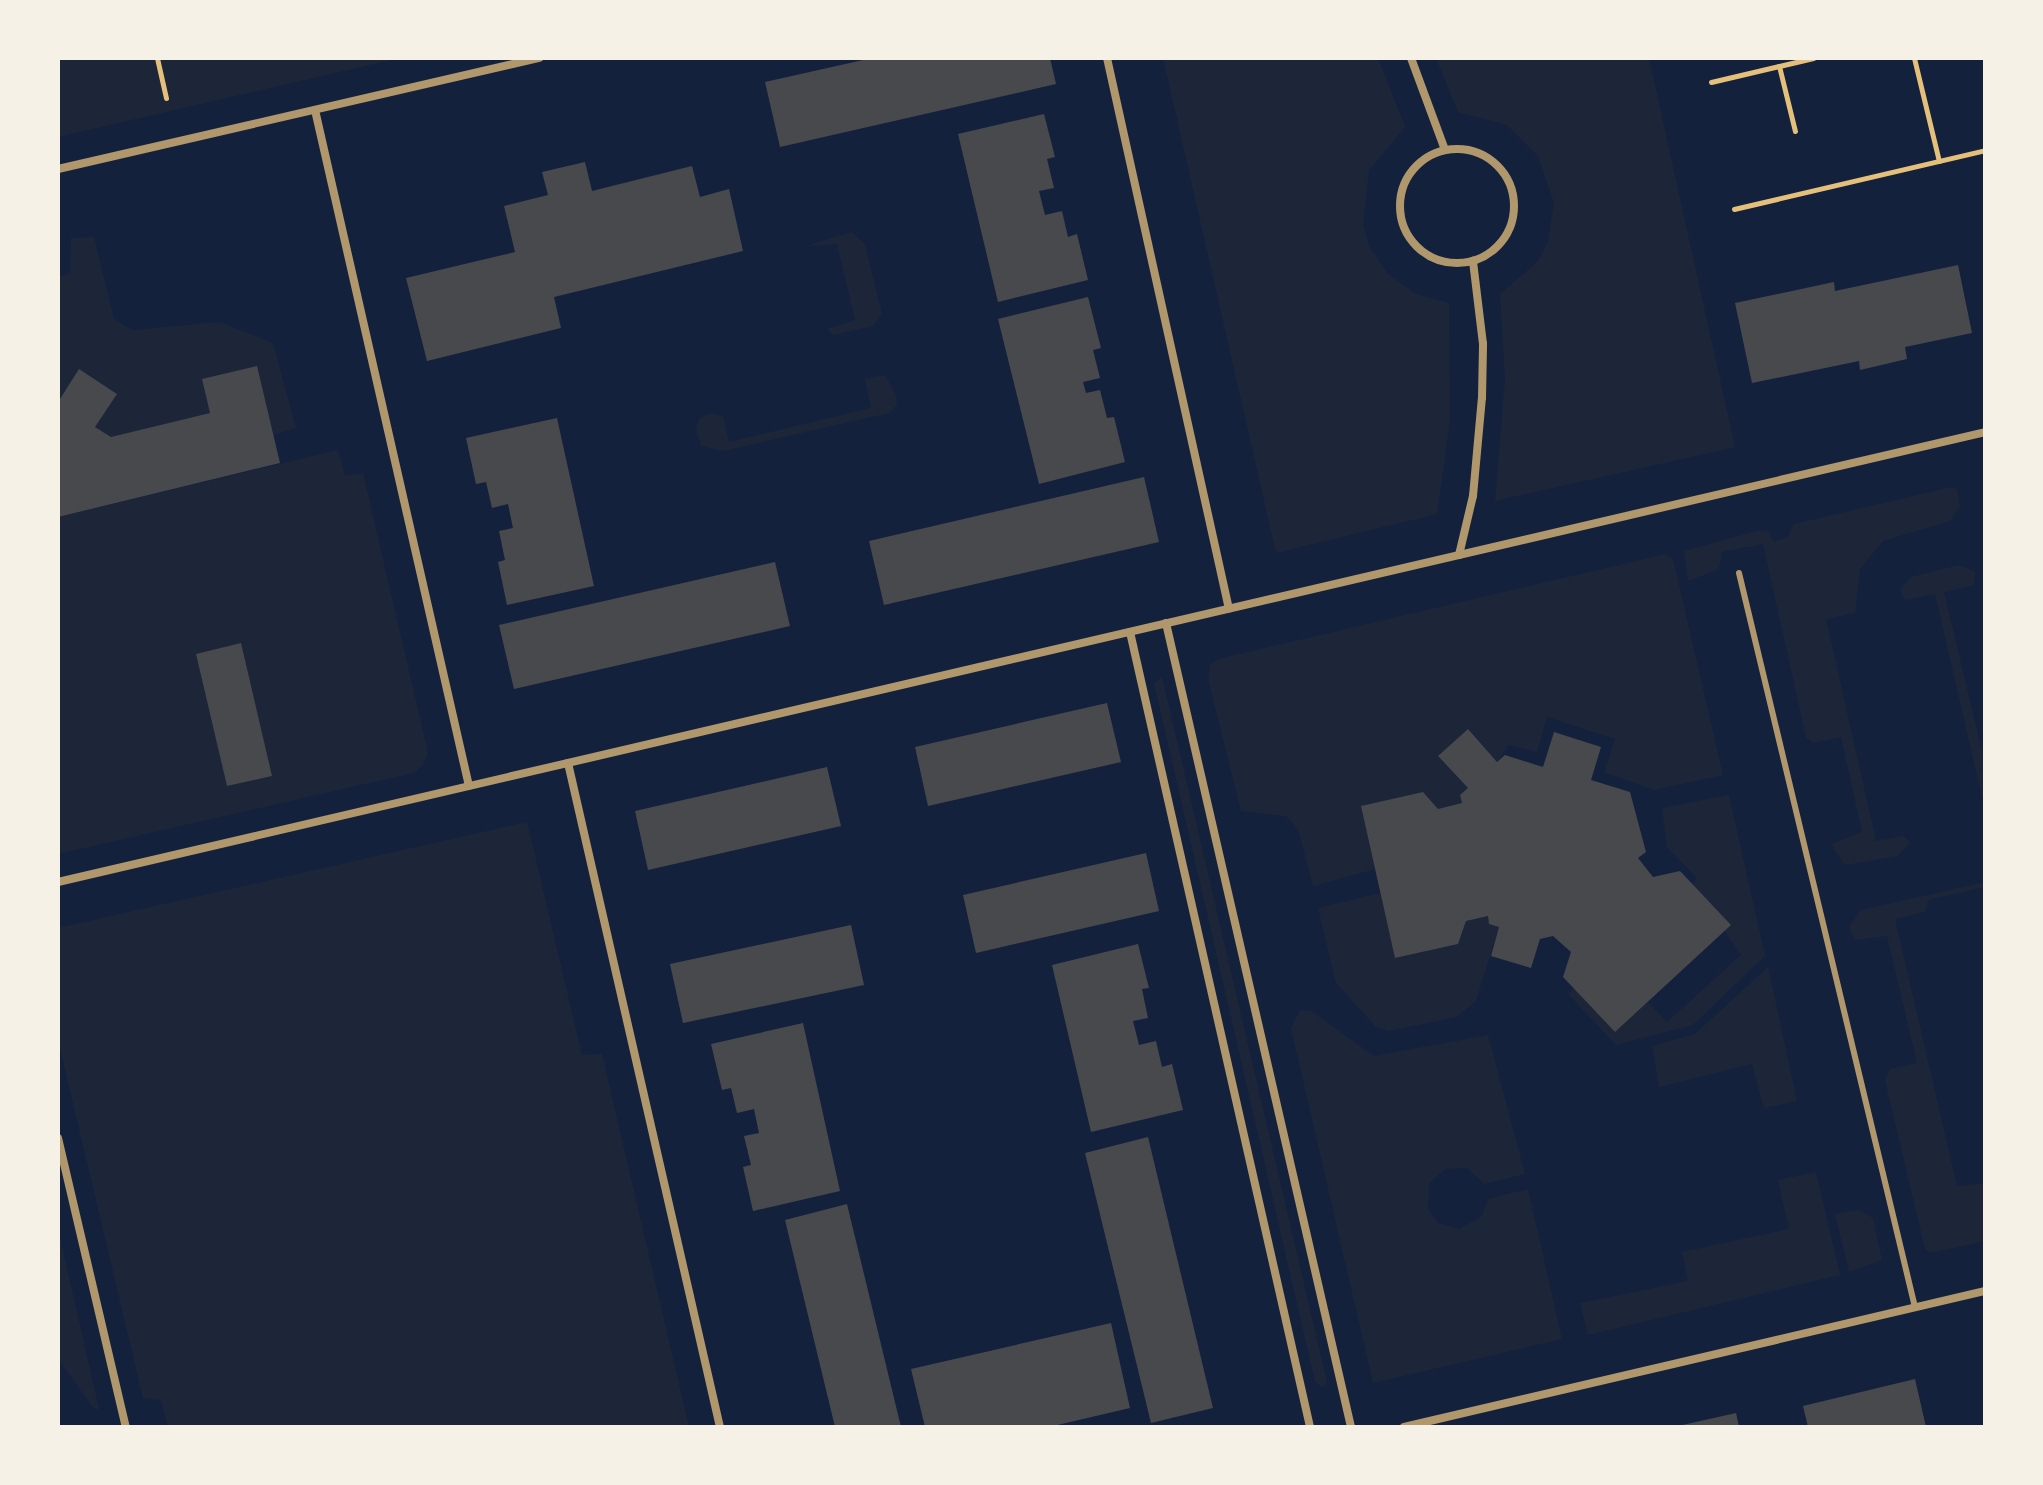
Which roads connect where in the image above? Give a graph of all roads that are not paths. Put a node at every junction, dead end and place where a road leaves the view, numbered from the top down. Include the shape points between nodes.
1 (539, 58) edge
2 (1107, 58) edge
3 (1411, 58) edge
4 (315, 110) junction
5 (1445, 150) junction
6 (58, 169) edge
7 (1473, 261) junction
8 (1985, 432) edge
9 (1459, 555) junction
10 (1739, 573) dead end
11 (1229, 609) junction
12 (1166, 623) junction
13 (1130, 632) junction
14 (568, 763) junction
15 (469, 786) junction
16 (58, 882) edge
17 (58, 1138) edge
18 (1985, 1291) edge
19 (1915, 1307) junction
20 (126, 1427) edge
21 (720, 1427) edge
22 (1310, 1427) edge
23 (1351, 1427) edge
24 (1404, 1427) edge

1 - 4 street
2 - 11 street
3 - 5 street
4 - 6 street
4 - 15 street
5 - 7 street via 1486,156 1510,183 1515,202 1505,238
5 - 7 street via 1415,166 1405,182 1401,219 1421,251 1438,260
7 - 9 street via 1483,344 1482,398 1473,496
8 - 9 street
9 - 11 street
10 - 19 lane
11 - 12 street
12 - 13 street
12 - 23 street
13 - 14 street
13 - 22 street
14 - 15 street
14 - 21 street
15 - 16 street
17 - 20 street
18 - 19 street
19 - 24 street

